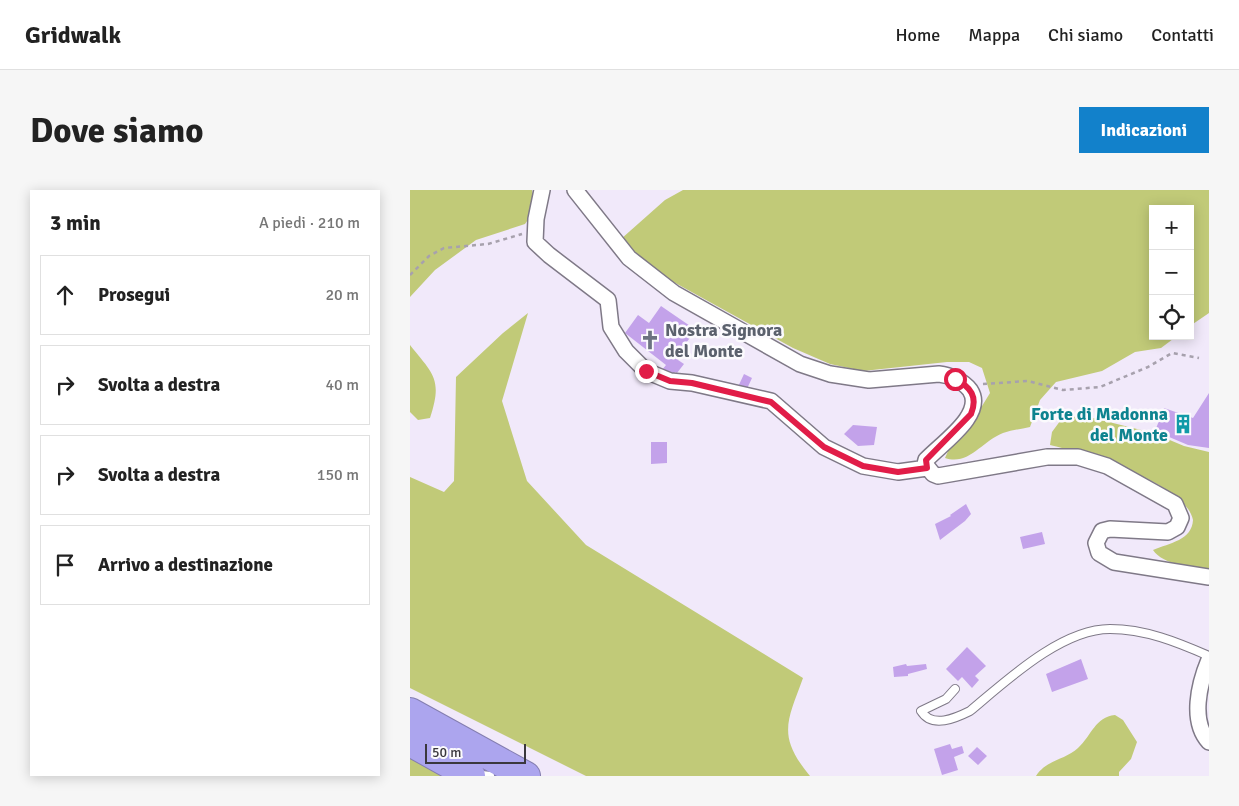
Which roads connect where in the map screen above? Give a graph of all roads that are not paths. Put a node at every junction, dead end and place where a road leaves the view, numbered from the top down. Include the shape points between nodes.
1 (542, 190) edge
2 (575, 190) edge
3 (927, 468) junction
4 (1209, 578) edge
5 (1209, 656) edge
6 (1209, 660) edge
7 (955, 689) dead end
8 (410, 712) edge
9 (410, 742) edge
10 (1209, 742) edge
11 (475, 775) edge
12 (526, 776) edge

1 - 3 street via 535,242 608,300 611,327 626,351 646,371 670,381 692,383 771,402 824,447 863,466 898,472
2 - 3 street via 636,264 674,293 800,364 830,374 869,380 948,375 966,385 974,396 971,414 926,460
3 - 4 street via 938,476 1047,456 1078,457 1107,466 1175,504 1181,518 1177,527 1168,532 1102,531 1096,543 1098,553 1114,562
5 - 7 lane via 1151,634 1110,629 1093,631 1040,656 958,717 933,721 921,711 946,699
6 - 10 street via 1201,680 1198,705 1204,736
8 - 12 highway
9 - 11 highway

